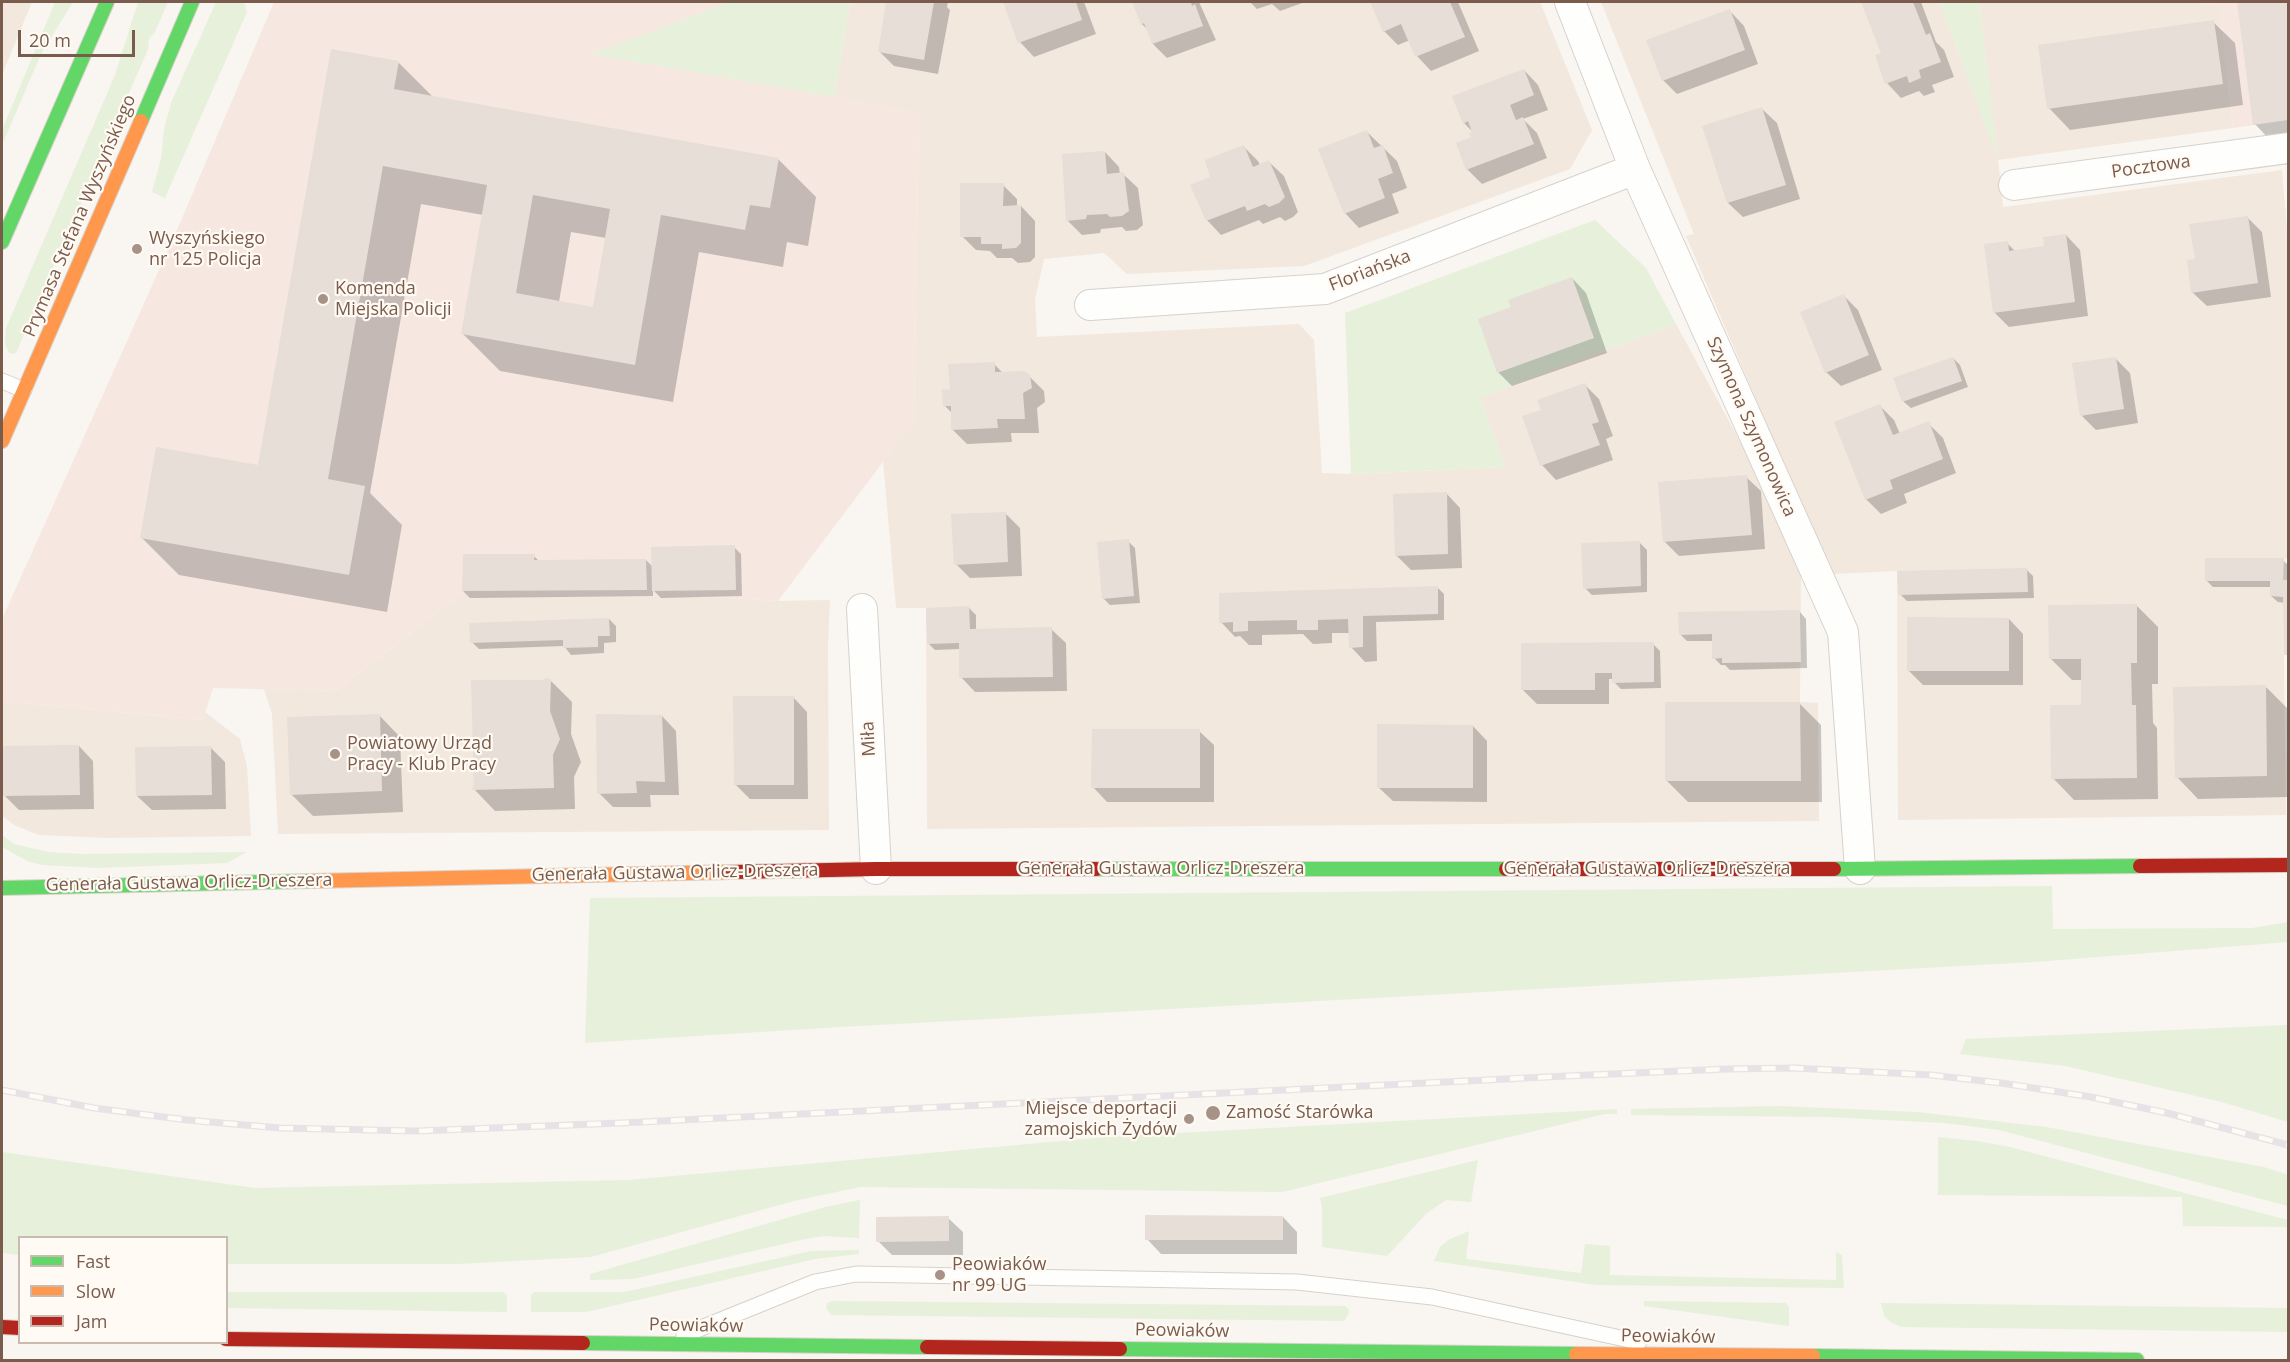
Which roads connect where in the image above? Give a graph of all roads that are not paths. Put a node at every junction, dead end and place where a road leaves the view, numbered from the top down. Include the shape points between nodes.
1 (107, 2) edge
2 (1570, 2) edge
3 (191, 3) edge
4 (2289, 148) edge
5 (1635, 169) junction
6 (2014, 185) dead end
7 (2, 242) edge
8 (1090, 304) dead end
9 (2, 381) edge
10 (24, 390) junction
11 (2, 441) edge
12 (862, 609) dead end
13 (2289, 865) edge
14 (876, 869) junction
15 (1860, 869) junction
16 (2, 873) edge
17 (33, 886) junction
18 (2, 888) edge
19 (2, 1327) edge
20 (18, 1328) edge
21 (228, 1339) edge
22 (662, 1343) junction
23 (889, 1346) junction
24 (842, 1353) edge
25 (1698, 1355) junction
26 (1439, 1356) edge
27 (901, 1360) edge
28 (2137, 1360) edge

1 - 7 street
2 - 5 street, Szymona Szymonowica
3 - 10 street, Prymasa Stefana Wyszyńskiego
4 - 6 street, Pocztowa
5 - 8 street, Floriańska via 1325,289
5 - 15 street, Szymona Szymonowica via 1843,632
9 - 10 lane
10 - 11 street, Prymasa Stefana Wyszyńskiego
12 - 14 street, Miła
13 - 15 street, Generała Gustawa Orlicz-Dreszera
14 - 15 street, Generała Gustawa Orlicz-Dreszera
14 - 17 street, Generała Gustawa Orlicz-Dreszera
16 - 17 street, Generała Gustawa Orlicz-Dreszera
17 - 18 street, Generała Gustawa Orlicz-Dreszera
19 - 20 street
21 - 22 street, Peowiaków
22 - 24 street, Peowiaków
22 - 25 lane via 816,1282 856,1274 1297,1282 1432,1297
23 - 24 street, Peowiaków
23 - 26 street, Peowiaków
23 - 27 lane
25 - 26 street, Peowiaków
25 - 28 street, Peowiaków

